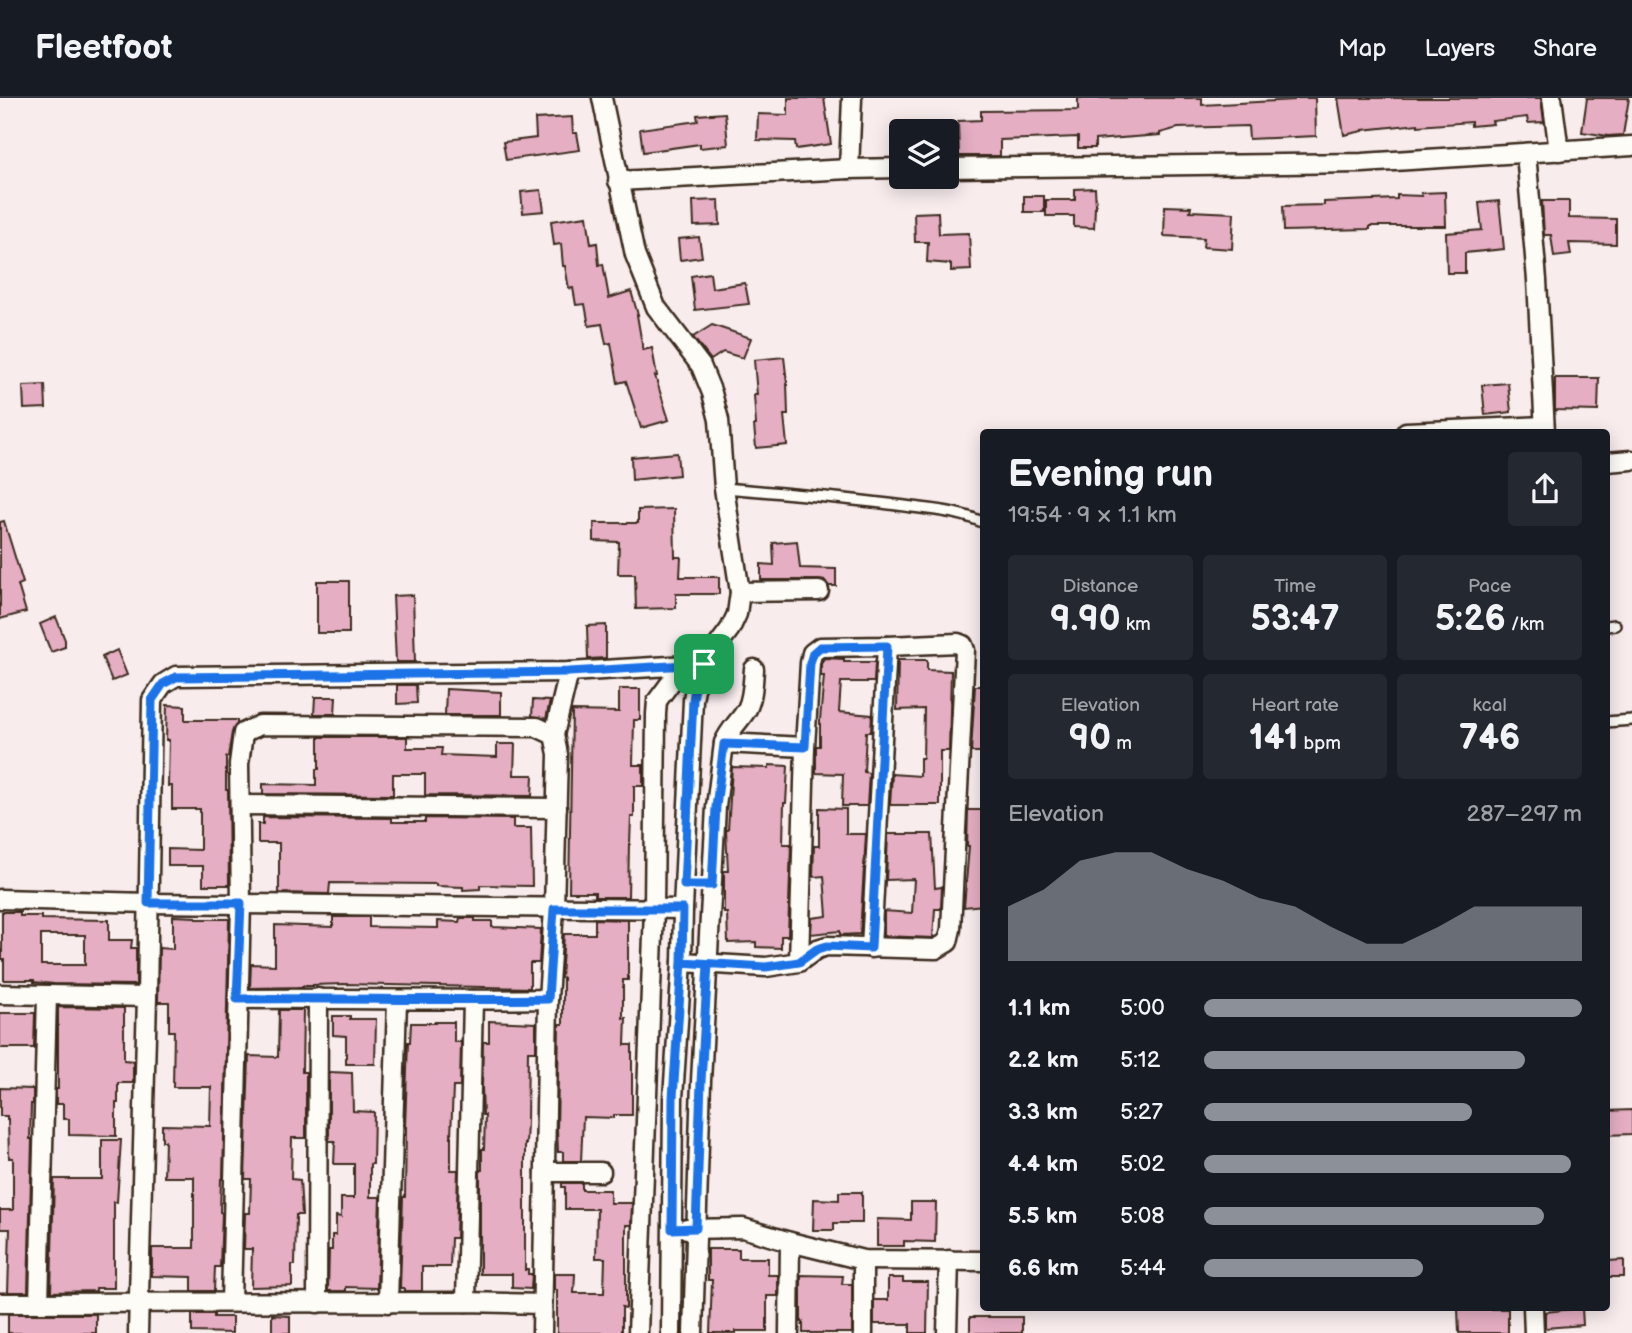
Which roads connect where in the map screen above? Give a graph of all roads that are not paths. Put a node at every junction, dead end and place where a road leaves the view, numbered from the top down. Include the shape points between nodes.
1 (602, 98) edge
2 (852, 98) edge
3 (1552, 98) edge
4 (1632, 146) edge
5 (1559, 151) junction
6 (1527, 153) junction
7 (889, 168) edge
8 (959, 168) edge
9 (849, 169) junction
10 (618, 181) junction
11 (1545, 429) edge
12 (1632, 460) edge
13 (1610, 462) edge
14 (724, 488) junction
15 (980, 521) edge
16 (819, 590) dead end
17 (740, 592) junction
18 (887, 646) junction
19 (704, 664) junction
20 (683, 666) junction
21 (754, 669) dead end
22 (569, 672) junction
23 (1632, 720) edge
24 (1610, 722) edge
25 (554, 735) junction
26 (724, 744) junction
27 (805, 747) junction
28 (240, 805) junction
29 (557, 808) junction
30 (684, 885) junction
31 (712, 885) junction
32 (0, 899) edge
33 (148, 903) junction
34 (241, 903) junction
35 (554, 909) junction
36 (654, 909) junction
37 (683, 909) junction
38 (871, 948) junction
39 (682, 962) junction
40 (799, 962) junction
41 (708, 964) junction
42 (0, 994) edge
43 (47, 995) junction
44 (147, 997) junction
45 (318, 998) junction
46 (237, 999) junction
47 (548, 999) junction
48 (397, 1000) junction
49 (473, 1000) junction
50 (545, 1172) junction
51 (601, 1172) dead end
52 (642, 1206) junction
53 (672, 1206) junction
54 (696, 1228) junction
55 (672, 1229) junction
56 (790, 1242) junction
57 (863, 1260) junction
58 (949, 1260) junction
59 (980, 1261) edge
60 (231, 1302) junction
61 (466, 1302) junction
62 (0, 1303) edge
63 (39, 1303) junction
64 (138, 1303) junction
65 (317, 1303) junction
66 (388, 1303) junction
67 (542, 1304) junction
68 (1533, 1311) edge
69 (138, 1333) edge
70 (542, 1333) edge
71 (638, 1333) edge
72 (671, 1333) edge
73 (693, 1333) edge
74 (789, 1333) edge
75 (863, 1333) edge
76 (947, 1333) edge
77 (1534, 1333) edge

1 - 10 street
2 - 9 street
3 - 5 street
4 - 5 street
5 - 6 street
6 - 8 street via 1362,163
6 - 11 street
7 - 9 street
9 - 10 street
10 - 14 street via 635,255 656,307 701,366 712,393 719,420
12 - 13 street
14 - 15 lane via 832,496
14 - 17 street
16 - 17 street
17 - 19 street via 730,629
18 - 27 street via 820,647 813,653
18 - 38 street
18 - 38 street via 958,643 965,650 951,929 948,942 936,949
19 - 20 street
19 - 30 street via 693,700
20 - 22 street
20 - 36 street via 657,701
21 - 26 street via 746,709
22 - 25 street
22 - 33 street via 169,680 152,700
23 - 24 lane
25 - 28 street via 537,727 260,724 243,733
25 - 29 street
26 - 27 street
26 - 31 street
27 - 40 street
28 - 29 street
28 - 34 street
29 - 35 street
30 - 31 street
30 - 37 street
31 - 41 street
32 - 33 street
33 - 34 street
33 - 44 street
34 - 35 street
34 - 46 street
35 - 36 street
35 - 47 street
36 - 37 street
36 - 52 street
37 - 39 street
38 - 40 street via 827,946
39 - 41 street
39 - 53 street
40 - 41 street via 766,967
41 - 54 street
42 - 43 street
43 - 44 street
43 - 63 street
44 - 64 street
45 - 46 street
45 - 48 street
45 - 65 street
46 - 60 street
47 - 49 street
47 - 50 street
48 - 49 street
48 - 66 street
49 - 61 street
50 - 51 street
50 - 67 street
52 - 53 street
52 - 71 street
53 - 55 street
54 - 55 street
54 - 56 street via 743,1228
54 - 73 street
55 - 72 street
56 - 57 street
56 - 74 street
57 - 58 street
57 - 75 street
58 - 59 street
58 - 76 street
60 - 64 street
60 - 65 street
61 - 66 street
61 - 67 street
62 - 63 street
63 - 64 street
64 - 69 street
65 - 66 street
67 - 70 street
68 - 77 street

